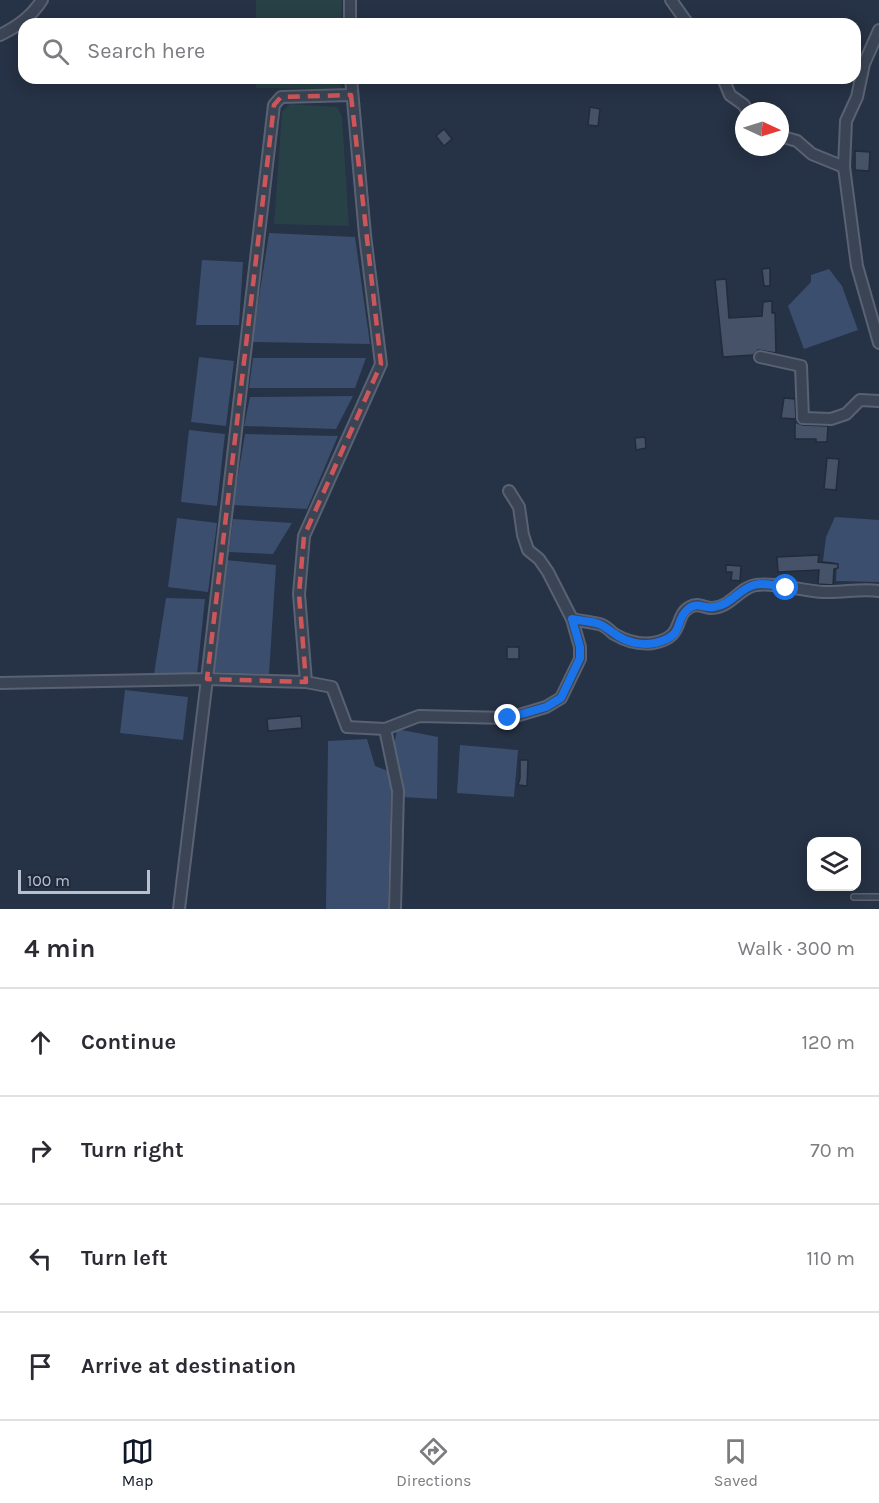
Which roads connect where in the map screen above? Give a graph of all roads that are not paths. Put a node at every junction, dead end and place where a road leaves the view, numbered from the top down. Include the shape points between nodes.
1 (42, 0) edge
2 (350, 0) edge
3 (671, 0) edge
4 (28, 18) edge
5 (350, 18) edge
6 (683, 18) edge
7 (18, 26) edge
8 (879, 30) edge
9 (0, 35) edge
10 (861, 78) edge
11 (351, 84) edge
12 (725, 84) edge
13 (860, 84) edge
14 (351, 95) junction
15 (740, 102) edge
16 (789, 139) edge
17 (844, 167) junction
18 (879, 343) edge
19 (760, 357) dead end
20 (879, 401) edge
21 (509, 492) dead end
22 (879, 591) edge
23 (572, 619) junction
24 (207, 679) junction
25 (306, 682) junction
26 (0, 683) edge
27 (384, 729) junction
28 (854, 897) dead end
29 (879, 897) edge
30 (179, 909) edge
31 (395, 909) edge

1 - 4 street
2 - 5 street
3 - 6 street
7 - 9 street
8 - 10 street
11 - 14 street
12 - 15 street via 730,95
13 - 17 street via 846,121
14 - 24 street via 281,97 274,105
14 - 25 street via 381,364 304,536 299,594
16 - 17 street via 812,154
17 - 18 street via 857,266
19 - 20 street via 801,366 803,418 831,419 846,414 860,400
21 - 23 street via 519,507 528,550 548,572
22 - 23 street via 824,592 754,585 728,603 712,608 690,606 672,636 654,643 624,640 601,624
23 - 27 street via 580,658 561,698 546,707 508,718 419,716
24 - 25 street
24 - 26 street
24 - 30 street
25 - 27 street via 332,687 347,727
27 - 31 street via 398,791
28 - 29 lane

